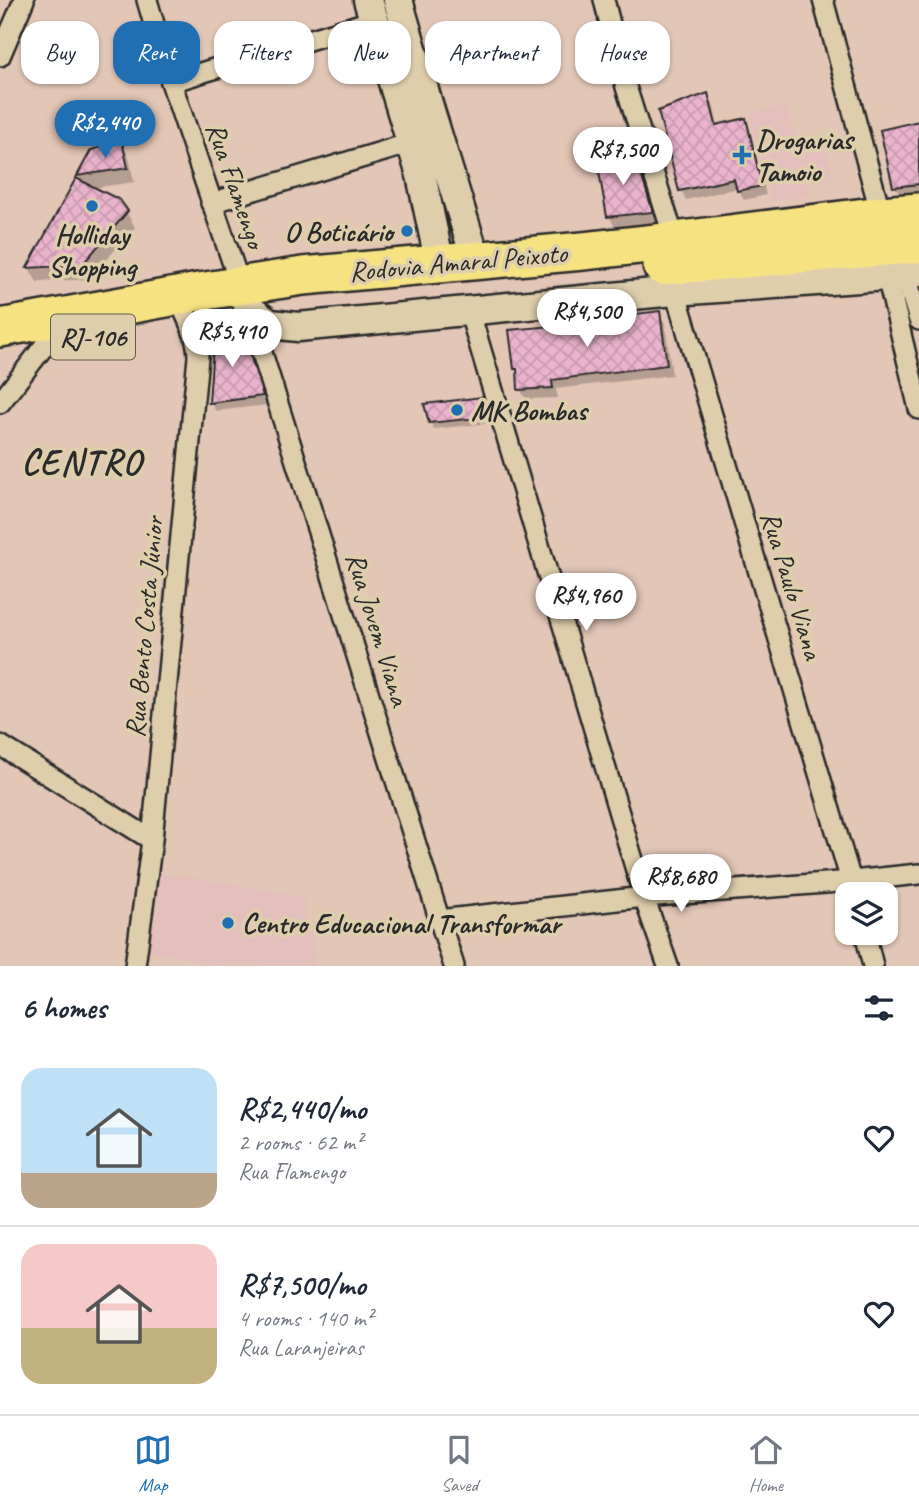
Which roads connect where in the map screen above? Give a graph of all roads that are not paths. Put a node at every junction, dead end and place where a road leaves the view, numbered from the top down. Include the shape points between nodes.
1 (24, 0) edge
2 (148, 0) edge
3 (398, 0) edge
4 (604, 0) edge
5 (823, 0) edge
6 (371, 10) edge
7 (154, 21) edge
8 (0, 56) edge
9 (200, 72) edge
10 (172, 84) edge
11 (411, 143) junction
12 (211, 203) junction
13 (919, 212) edge
14 (675, 241) junction
15 (900, 255) edge
16 (458, 262) junction
17 (675, 291) junction
18 (245, 297) junction
19 (182, 308) junction
20 (469, 310) junction
21 (919, 320) edge
22 (0, 328) edge
23 (45, 345) junction
24 (0, 353) edge
25 (0, 403) edge
26 (919, 409) edge
27 (0, 745) edge
28 (152, 840) junction
29 (919, 874) edge
30 (851, 882) edge
31 (881, 882) edge
32 (835, 889) edge
33 (644, 897) junction
34 (439, 920) junction
35 (868, 945) edge
36 (135, 966) edge
37 (454, 966) edge
38 (668, 966) edge
39 (873, 966) edge

1 - 8 street
2 - 7 street, Rua Flamengo
3 - 16 main road via 428,104
4 - 14 street
5 - 15 street
6 - 9 street
6 - 11 main road
10 - 12 street, Rua Flamengo
11 - 12 street
11 - 16 main road
12 - 18 street, Rua Flamengo
13 - 15 highway, Rodovia Amaral Peixoto / RJ-106
14 - 15 highway, Rodovia Amaral Peixoto / RJ-106
14 - 16 highway, Rodovia Amaral Peixoto / RJ-106
15 - 17 main road
15 - 18 highway, Rodovia Amaral Peixoto / RJ-106 via 456,284 303,300
15 - 21 street
15 - 26 street
16 - 18 highway, Rodovia Amaral Peixoto / RJ-106 via 303,276
17 - 20 main road
17 - 30 street, Rua Paulo Viana
18 - 19 highway, Rodovia Amaral Peixoto / RJ-106
18 - 20 main road via 270,324 298,327
18 - 34 street, Rua Jovem Viana
19 - 22 highway, Rodovia Amaral Peixoto / RJ-106
19 - 23 highway, Rodovia Amaral Peixoto / RJ-106
19 - 28 street, Rua Bento Costa Júnior via 195,335 198,357
20 - 33 street
23 - 24 highway, Rodovia Amaral Peixoto / RJ-106
23 - 25 street
27 - 28 street
28 - 36 street, Rua Bento Costa Júnior
29 - 31 street
32 - 33 street
33 - 34 street
33 - 38 street
34 - 37 street, Rua Jovem Viana
35 - 39 street

